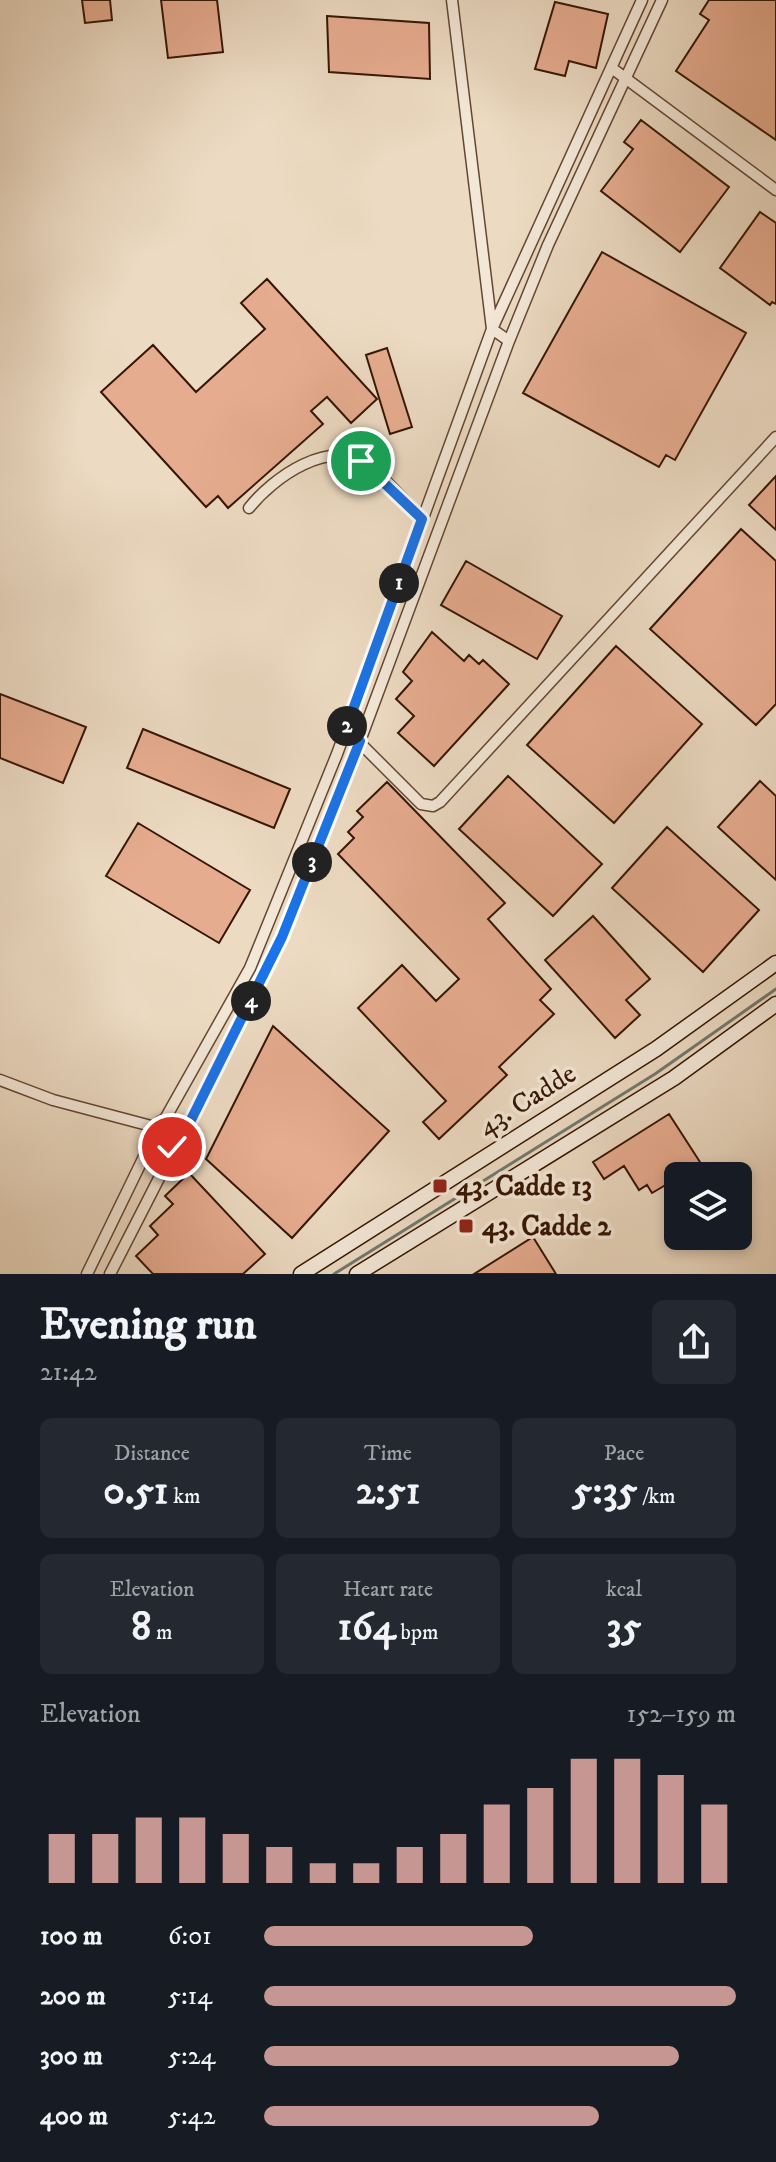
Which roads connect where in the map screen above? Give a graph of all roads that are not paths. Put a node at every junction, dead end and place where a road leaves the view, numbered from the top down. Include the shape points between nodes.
1 (452, 0) edge
2 (642, 0) edge
3 (662, 0) edge
4 (613, 69) junction
5 (626, 78) junction
6 (776, 190) edge
7 (492, 329) junction
8 (509, 341) junction
9 (776, 437) edge
10 (249, 508) dead end
11 (422, 519) junction
12 (346, 729) junction
13 (360, 741) junction
14 (776, 963) edge
15 (776, 1004) edge
16 (0, 1080) edge
17 (165, 1119) junction
18 (155, 1132) junction
19 (183, 1134) junction
20 (176, 1145) junction
21 (87, 1274) edge
22 (110, 1274) edge
23 (301, 1274) edge
24 (357, 1274) edge

1 - 7 street
2 - 4 street
3 - 5 street
4 - 5 street
4 - 7 street
5 - 6 street
5 - 8 street
7 - 8 street
7 - 11 street
8 - 13 street
9 - 13 street via 440,802 428,806 418,801
10 - 11 street via 290,472 345,457 368,466
11 - 12 street
12 - 13 street
12 - 17 street via 250,968
13 - 19 street via 282,937
14 - 23 main road, 43. Cadde via 656,1049
15 - 24 main road, 43. Cadde via 674,1078
16 - 18 street
17 - 18 street
17 - 19 street via 178,1121
18 - 20 street via 163,1146
18 - 21 street
19 - 20 street
20 - 22 street

